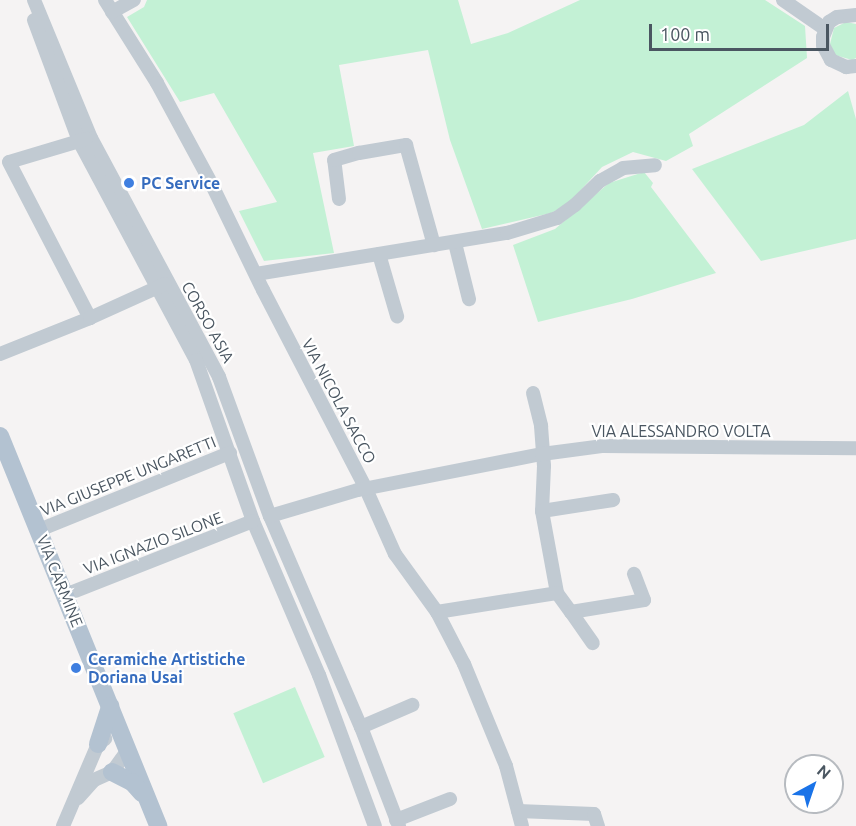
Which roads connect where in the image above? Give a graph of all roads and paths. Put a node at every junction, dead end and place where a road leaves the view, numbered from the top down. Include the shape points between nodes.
1 (25, 0) edge
2 (34, 0) edge
3 (134, 0) edge
4 (783, 0) edge
5 (108, 6) edge
6 (856, 15) edge
7 (825, 29) junction
8 (855, 68) edge
9 (85, 139) junction
10 (655, 165) dead end
11 (339, 199) dead end
12 (455, 243) junction
13 (434, 245) junction
14 (379, 254) junction
15 (256, 274) junction
16 (162, 286) junction
17 (469, 299) dead end
18 (397, 316) dead end
19 (90, 318) junction
20 (0, 354) edge
21 (532, 393) dead end
22 (0, 436) edge
23 (856, 448) edge
24 (230, 453) junction
25 (542, 454) junction
26 (366, 489) junction
27 (613, 500) dead end
28 (542, 511) junction
29 (270, 516) junction
30 (253, 521) junction
31 (39, 530) junction
32 (634, 574) dead end
33 (557, 593) junction
34 (65, 595) junction
35 (437, 612) junction
36 (571, 612) junction
37 (593, 643) dead end
38 (412, 705) dead end
39 (110, 706) junction
40 (361, 727) junction
41 (121, 733) junction
42 (98, 744) junction
43 (128, 751) junction
44 (112, 772) junction
45 (146, 796) junction
46 (450, 799) dead end
47 (74, 802) junction
48 (518, 811) junction
49 (398, 823) edge
50 (63, 826) edge
51 (158, 826) edge
52 (375, 826) edge
53 (522, 826) edge
54 (598, 826) edge

1 - 9 street
2 - 9 street
3 - 5 street
4 - 7 street
5 - 15 street, VIA NICOLA SACCO via 157,83
6 - 7 street via 837,16
7 - 8 street via 823,45 831,60
9 - 16 street
9 - 19 street via 9,162
10 - 12 street via 623,168 600,181 557,218
11 - 13 street via 334,160 406,145
12 - 13 street
12 - 17 street
13 - 14 street
14 - 15 street
14 - 18 street
15 - 26 street, VIA NICOLA SACCO
16 - 19 street
16 - 24 street, CORSO ASIA via 196,360
16 - 29 street, CORSO ASIA via 205,347
19 - 20 street
21 - 25 street via 541,426
22 - 31 main road, VIA CARMINE
23 - 25 street, VIA ALESSANDRO VOLTA via 603,446
24 - 30 street, CORSO ASIA
24 - 31 street, VIA GIUSEPPE UNGARETTI
25 - 26 street, VIA ALESSANDRO VOLTA
25 - 28 street
26 - 29 street, VIA ALESSANDRO VOLTA
26 - 35 street, VIA NICOLA SACCO via 395,554
27 - 28 street
28 - 33 street
29 - 40 street, CORSO ASIA
30 - 34 street, VIA IGNAZIO SILONE
30 - 52 street, CORSO ASIA via 319,675
31 - 34 main road, VIA CARMINE
32 - 36 street via 644,600
33 - 35 street
33 - 36 street
34 - 39 main road, VIA CARMINE
35 - 48 street, VIA NICOLA SACCO via 464,664 506,766
36 - 37 street
38 - 40 street
39 - 41 main road, VIA CARMINE
39 - 42 main road
40 - 49 street, CORSO ASIA
41 - 42 street
41 - 43 main road, VIA CARMINE
42 - 47 street
43 - 44 street
43 - 45 main road, VIA CARMINE
44 - 45 main road via 132,782
44 - 47 street via 94,780
45 - 51 main road, VIA CARMINE
46 - 49 street
47 - 50 street
48 - 53 street, VIA NICOLA SACCO
48 - 54 street via 594,814

